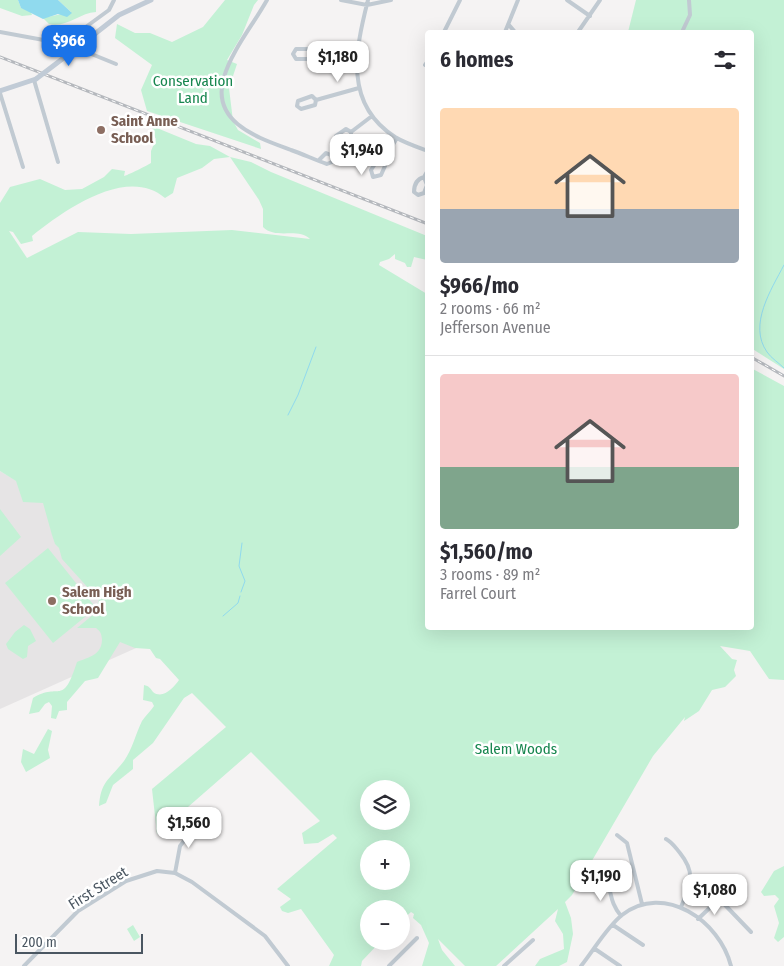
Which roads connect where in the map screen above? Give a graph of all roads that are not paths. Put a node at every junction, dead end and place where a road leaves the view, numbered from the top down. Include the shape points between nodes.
1 (114, 0) edge
2 (151, 0) edge
3 (267, 0) edge
4 (341, 0) edge
5 (391, 0) edge
6 (460, 0) edge
7 (518, 0) edge
8 (567, 0) edge
9 (600, 0) edge
10 (689, 0) edge
11 (368, 2) edge
12 (109, 10) junction
13 (590, 16) junction
14 (115, 18) junction
15 (509, 25) junction
16 (445, 30) edge
17 (506, 30) edge
18 (513, 30) edge
19 (580, 30) edge
20 (683, 30) edge
21 (0, 32) edge
22 (61, 42) junction
23 (313, 54) junction
24 (357, 59) junction
25 (116, 64) dead end
26 (35, 79) junction
27 (359, 88) junction
28 (0, 92) edge
29 (316, 100) junction
30 (372, 116) junction
31 (351, 132) junction
32 (397, 138) junction
33 (425, 150) edge
34 (319, 160) dead end
35 (383, 161) junction
36 (58, 162) dead end
37 (22, 168) dead end
38 (424, 177) edge
39 (425, 191) edge
40 (199, 822) dead end
41 (617, 835) dead end
42 (666, 839) dead end
43 (175, 874) junction
44 (700, 880) dead end
45 (587, 883) dead end
46 (719, 899) junction
47 (642, 904) junction
48 (681, 907) junction
49 (621, 916) junction
50 (698, 918) junction
51 (613, 924) junction
52 (751, 932) dead end
53 (418, 938) dead end
54 (533, 940) dead end
55 (644, 945) dead end
56 (595, 949) junction
57 (24, 966) edge
58 (288, 966) edge
59 (389, 966) edge
60 (504, 966) edge
61 (581, 966) edge
62 (620, 966) edge
63 (731, 966) edge

1 - 12 street
2 - 14 main road
3 - 34 street via 227,68 222,87 225,105 234,121 248,133
4 - 11 street
5 - 11 street
6 - 16 street
7 - 15 street
8 - 13 street
9 - 13 street
10 - 20 street via 690,15
11 - 24 street
12 - 14 street
12 - 22 street via 83,32
13 - 19 street
14 - 26 main road, bridge
15 - 17 street
15 - 18 street
21 - 22 street
22 - 25 street
23 - 23 street via 310,49 302,48 293,54 304,60
23 - 24 street
24 - 27 street
26 - 28 main road
26 - 36 street
27 - 29 street
27 - 30 street
28 - 37 street
29 - 29 street via 315,105 308,108 297,106 298,101 306,97 312,96
30 - 31 street
30 - 32 street
31 - 31 street via 346,129 339,133 336,143 344,144 351,138
32 - 33 street
32 - 35 street
35 - 35 street via 377,161 371,170 373,177 381,175 385,166
38 - 39 street via 415,184 414,192 418,195
40 - 43 street via 180,846
41 - 47 street via 627,843
42 - 48 street via 690,868 691,877
43 - 57 street, First Street via 157,871 140,875 103,895 63,924
43 - 58 street, First Street via 192,882 262,934
44 - 46 street
45 - 49 street via 601,877 605,879 612,902
46 - 50 street
46 - 52 street
47 - 48 street via 664,902
47 - 49 street
48 - 50 street
49 - 51 street
50 - 63 street via 722,944
51 - 55 street
51 - 56 street
53 - 59 street
54 - 60 street
56 - 61 street
56 - 62 street

